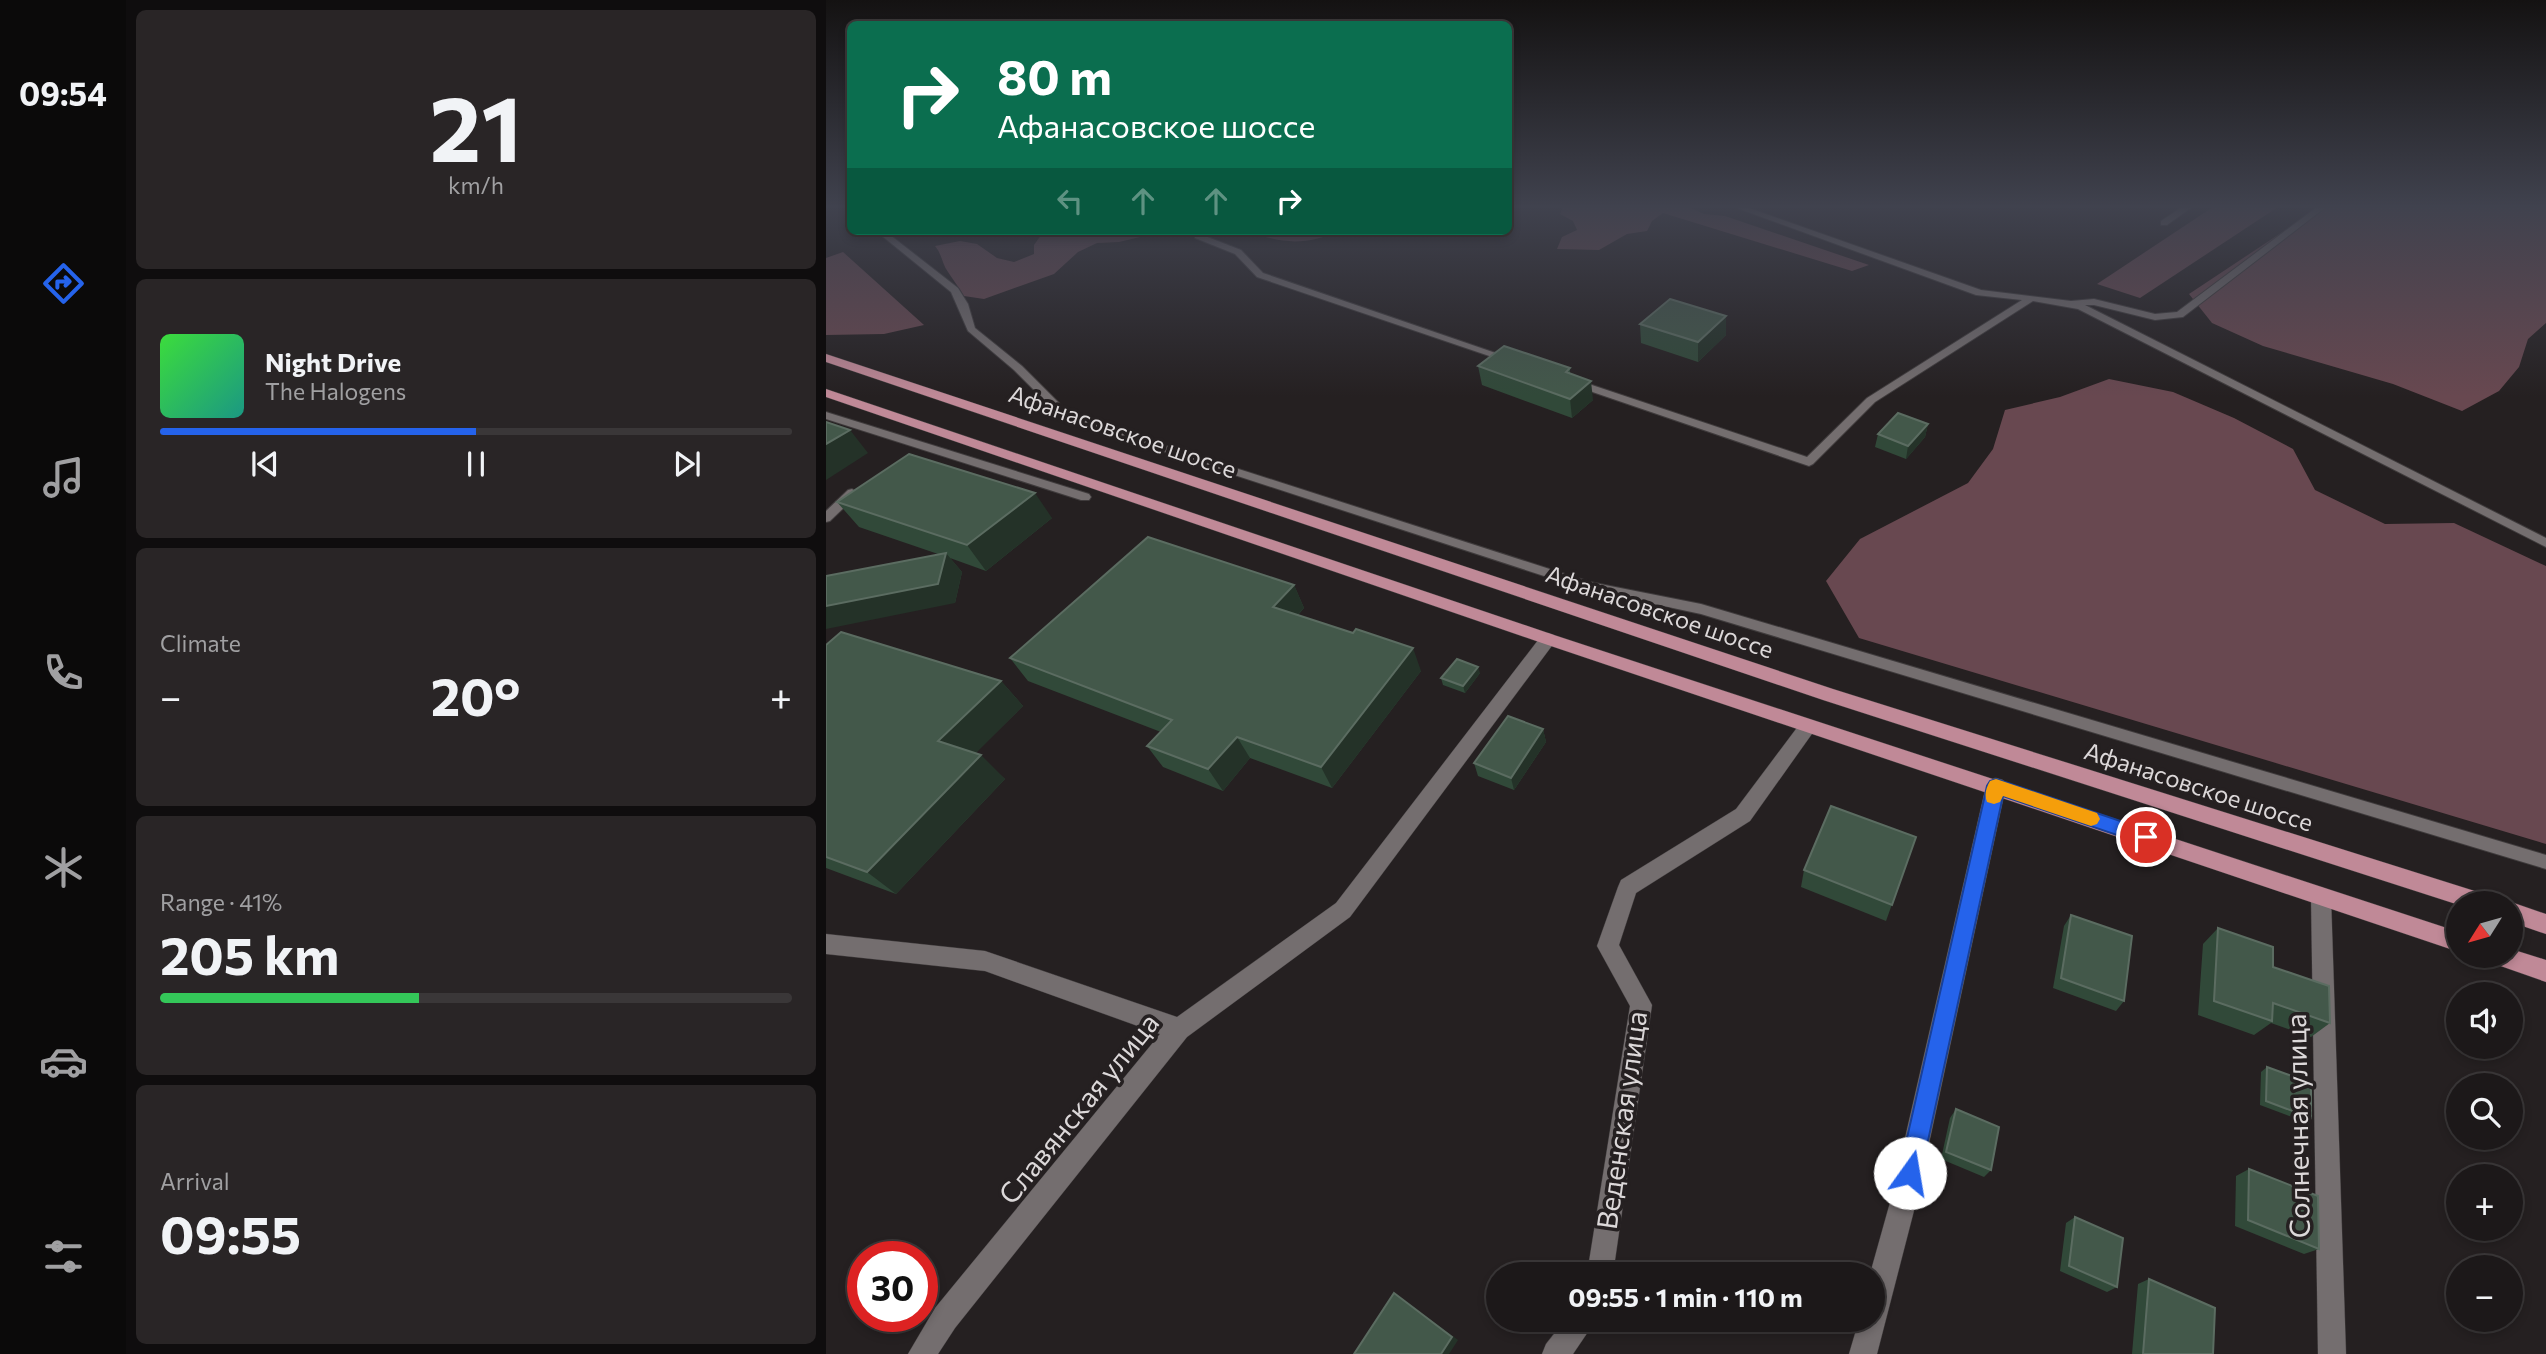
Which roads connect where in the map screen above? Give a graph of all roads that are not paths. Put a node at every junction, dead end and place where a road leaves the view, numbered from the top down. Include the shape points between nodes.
1 (930, 270) edge
2 (1255, 270) edge
3 (1915, 270) edge
4 (2239, 270) edge
5 (2032, 298) junction
6 (2072, 304) junction
7 (826, 358) edge
8 (1521, 364) edge
9 (1561, 377) edge
10 (826, 393) edge
11 (826, 415) edge
12 (945, 435) junction
13 (921, 450) junction
14 (864, 485) edge
15 (1085, 497) dead end
16 (826, 518) edge
17 (2546, 543) edge
18 (1548, 639) junction
19 (1808, 726) junction
20 (1996, 786) junction
21 (2546, 862) edge
22 (2446, 892) edge
23 (2321, 897) junction
24 (2524, 916) edge
25 (2546, 923) edge
26 (2446, 938) edge
27 (830, 951) edge
28 (2524, 964) edge
29 (2546, 971) edge
30 (1179, 1029) junction
31 (1602, 1262) edge
32 (1885, 1270) edge
33 (1573, 1332) edge
34 (1868, 1332) edge
35 (922, 1354) edge
36 (1556, 1354) edge
37 (1863, 1354) edge
38 (2332, 1354) edge

1 - 21 lane via 955,290 971,329 1073,419 1589,586 1701,609
2 - 8 lane
3 - 5 lane via 1979,293
4 - 6 lane via 2180,315 2155,317 2094,302
5 - 6 lane
5 - 9 lane via 1871,400 1809,462
6 - 17 lane
7 - 22 main road, Афанасовское шоссе via 1829,695
10 - 12 main road
11 - 13 lane
12 - 13 lane
12 - 18 main road
13 - 15 lane
14 - 16 lane
18 - 19 main road
18 - 30 street, Славянская улица via 1343,911
19 - 20 main road
19 - 31 street, Веденская улица via 1743,815 1628,887 1608,946 1641,1005
20 - 23 main road
20 - 32 street
23 - 26 main road
23 - 38 street, Солнечная улица
24 - 25 main road
27 - 30 street via 985,961
28 - 29 main road
30 - 35 street, Славянская улица via 946,1318
33 - 36 street
34 - 37 street

